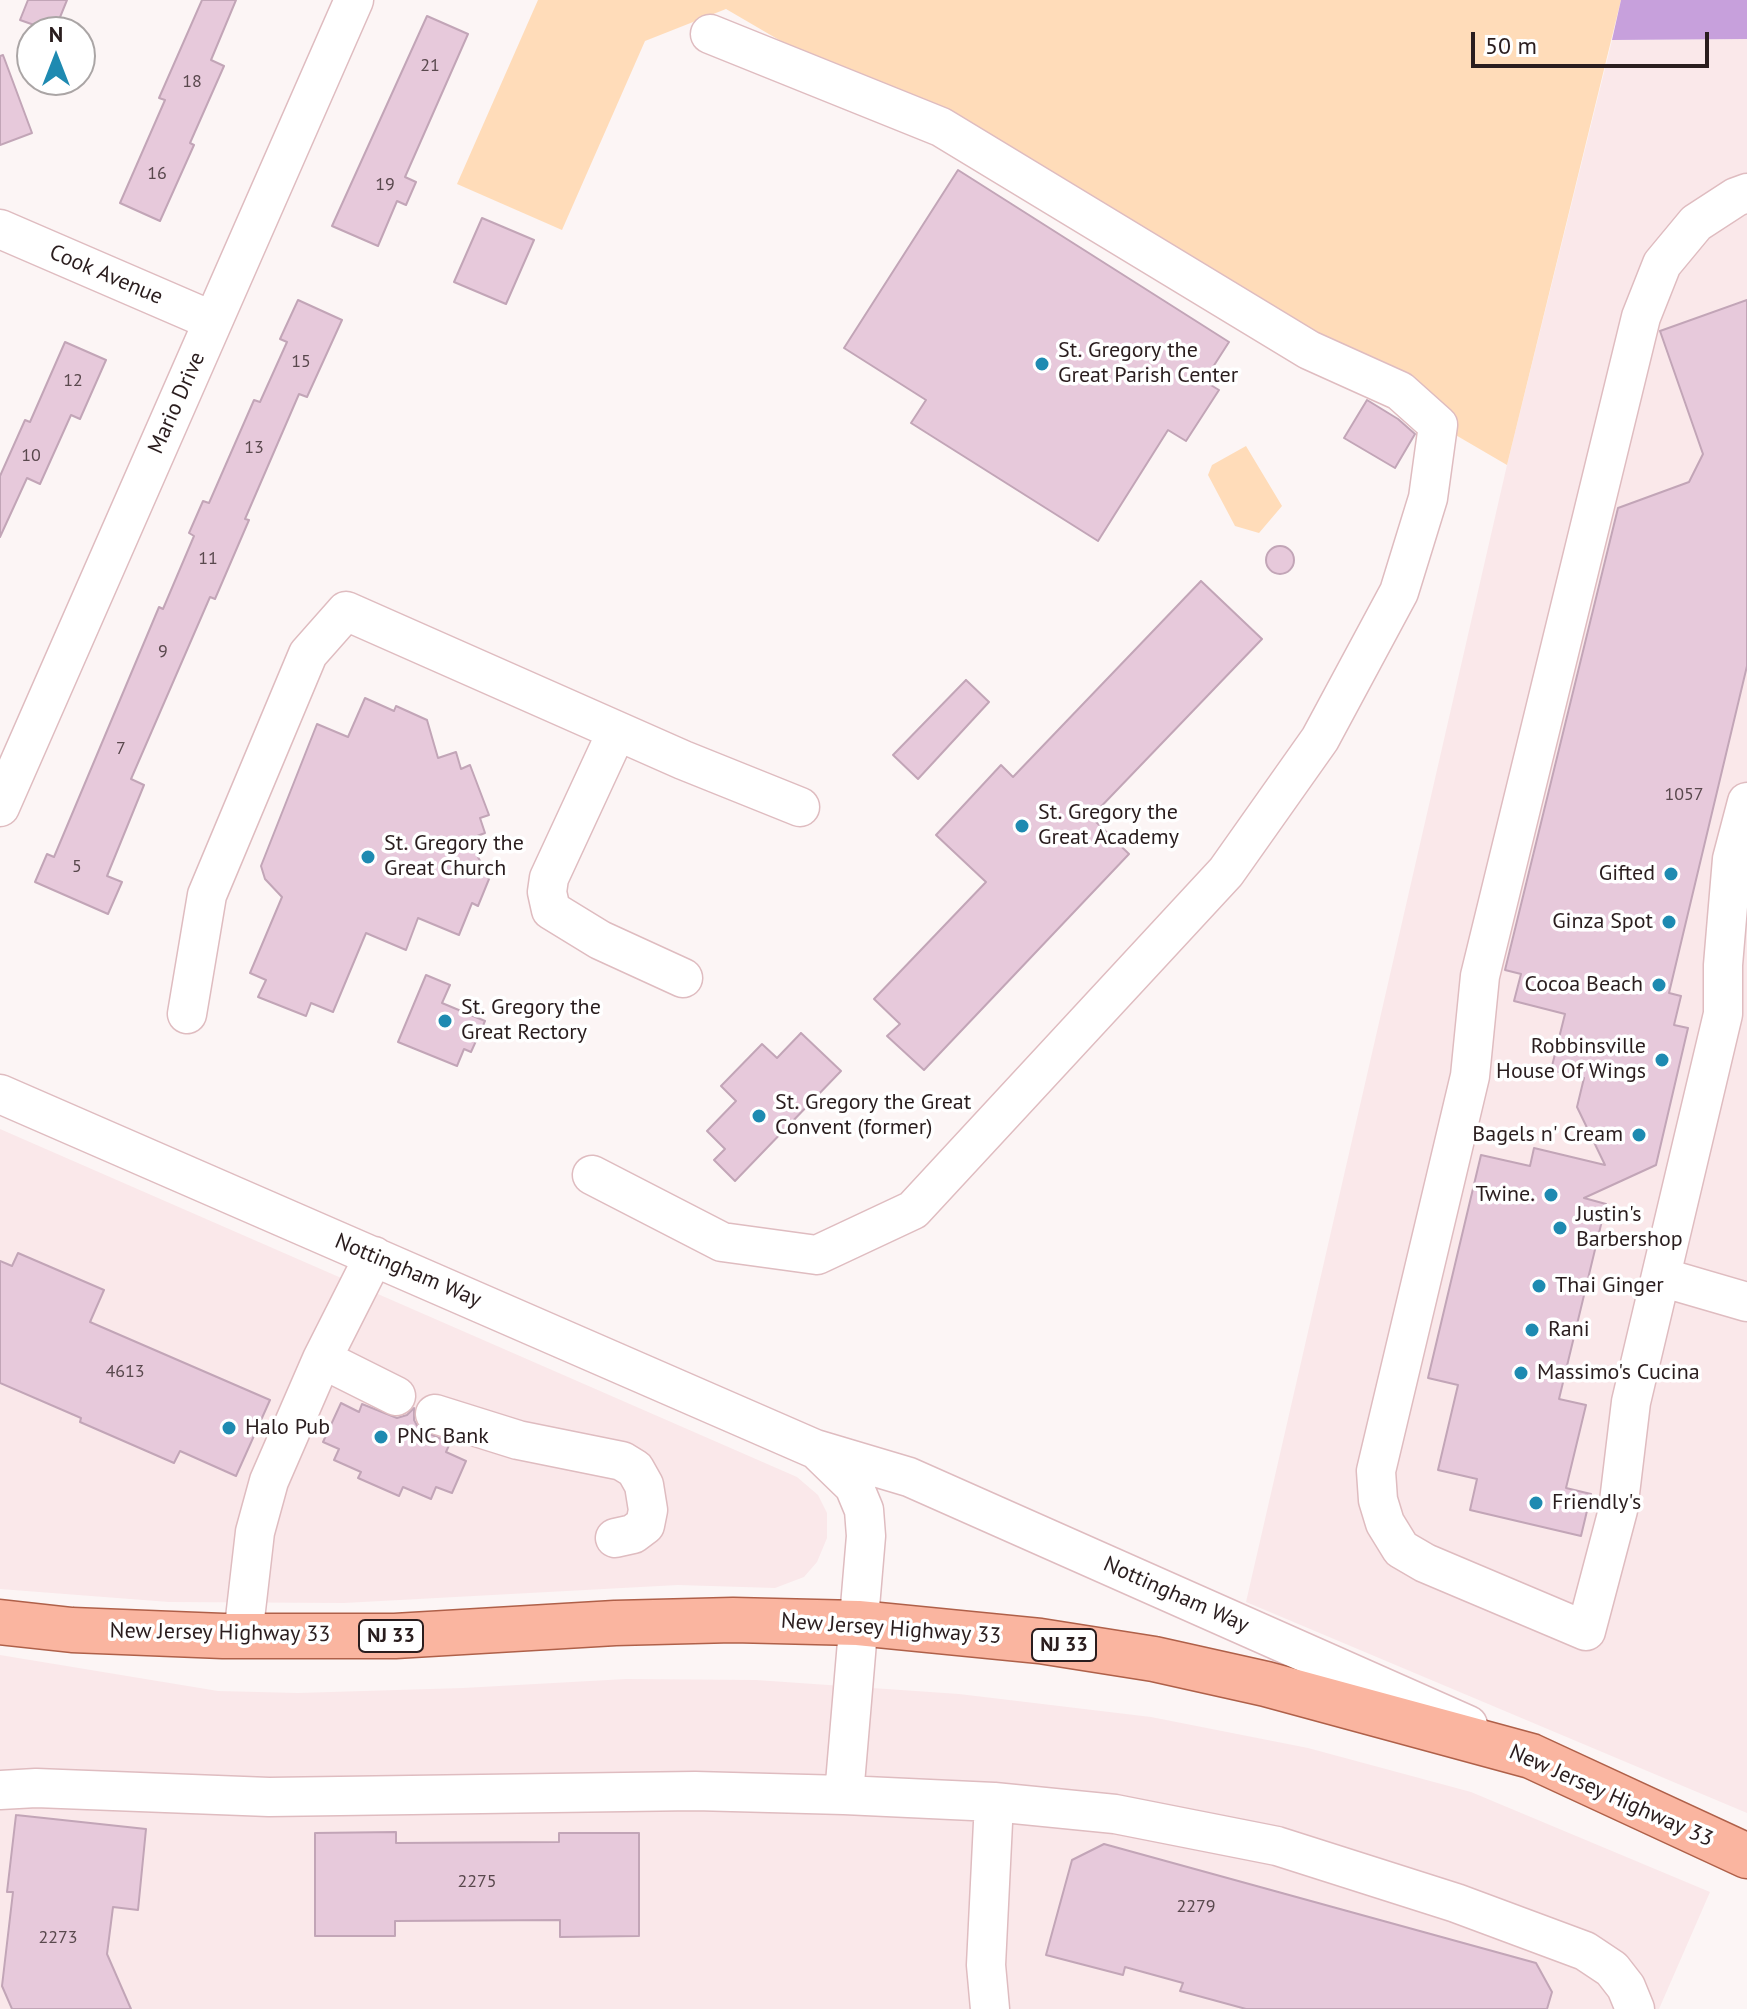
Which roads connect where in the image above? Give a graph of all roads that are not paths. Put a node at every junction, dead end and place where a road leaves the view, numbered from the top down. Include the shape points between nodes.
1 (354, 0) edge
2 (710, 34) dead end
3 (1747, 193) edge
4 (0, 229) edge
5 (213, 321) junction
6 (617, 731) junction
7 (1747, 802) edge
8 (0, 807) edge
9 (800, 807) dead end
10 (683, 978) dead end
11 (187, 1014) dead end
12 (0, 1094) edge
13 (592, 1175) dead end
14 (374, 1256) junction
15 (1661, 1277) junction
16 (1747, 1302) edge
17 (322, 1359) junction
18 (396, 1396) dead end
19 (435, 1414) dead end
20 (815, 1449) junction
21 (615, 1538) dead end
22 (0, 1622) edge
23 (858, 1623) junction
24 (243, 1636) junction
25 (1531, 1756) junction
26 (0, 1790) edge
27 (844, 1795) junction
28 (994, 1802) junction
29 (1747, 1856) edge
30 (990, 2009) edge
31 (1635, 2009) edge

1 - 5 street, Mario Drive
2 - 13 street via 941,127 1309,350 1400,391 1438,425 1428,498 1399,592 1320,739 1226,872 913,1210 817,1255 722,1242
3 - 15 street via 1696,223 1662,264 1641,317 1480,976 1470,1076 1376,1471 1385,1523 1401,1549 1586,1631 1618,1510 1631,1402
4 - 5 street, Cook Avenue
5 - 8 street, Mario Drive
6 - 9 street
6 - 10 street via 550,874 551,910 600,940
6 - 11 street via 346,611 308,654 207,895
7 - 15 street via 1732,859 1723,1014
12 - 14 street, Nottingham Way
14 - 17 street
14 - 20 street, Nottingham Way
15 - 16 street
17 - 18 street
17 - 24 street via 269,1481 255,1532
19 - 21 street via 518,1440 622,1461 635,1469 644,1485 645,1525
20 - 23 street, Nottingham Way via 854,1486 864,1510
20 - 25 street, Nottingham Way via 909,1477
22 - 24 main road, New Jersey Highway 33 / NJ 33
23 - 24 main road, New Jersey Highway 33 / NJ 33 via 733,1620 395,1636
23 - 25 main road, New Jersey Highway 33 / NJ 33 via 1040,1641 1154,1659
23 - 27 street, Nottingham Way
25 - 29 main road, New Jersey Highway 33 / NJ 33
26 - 27 street via 269,1797 695,1791
27 - 28 street
28 - 30 street via 986,1965
28 - 31 street via 1115,1814 1277,1846 1456,1903 1585,1951 1612,1969

